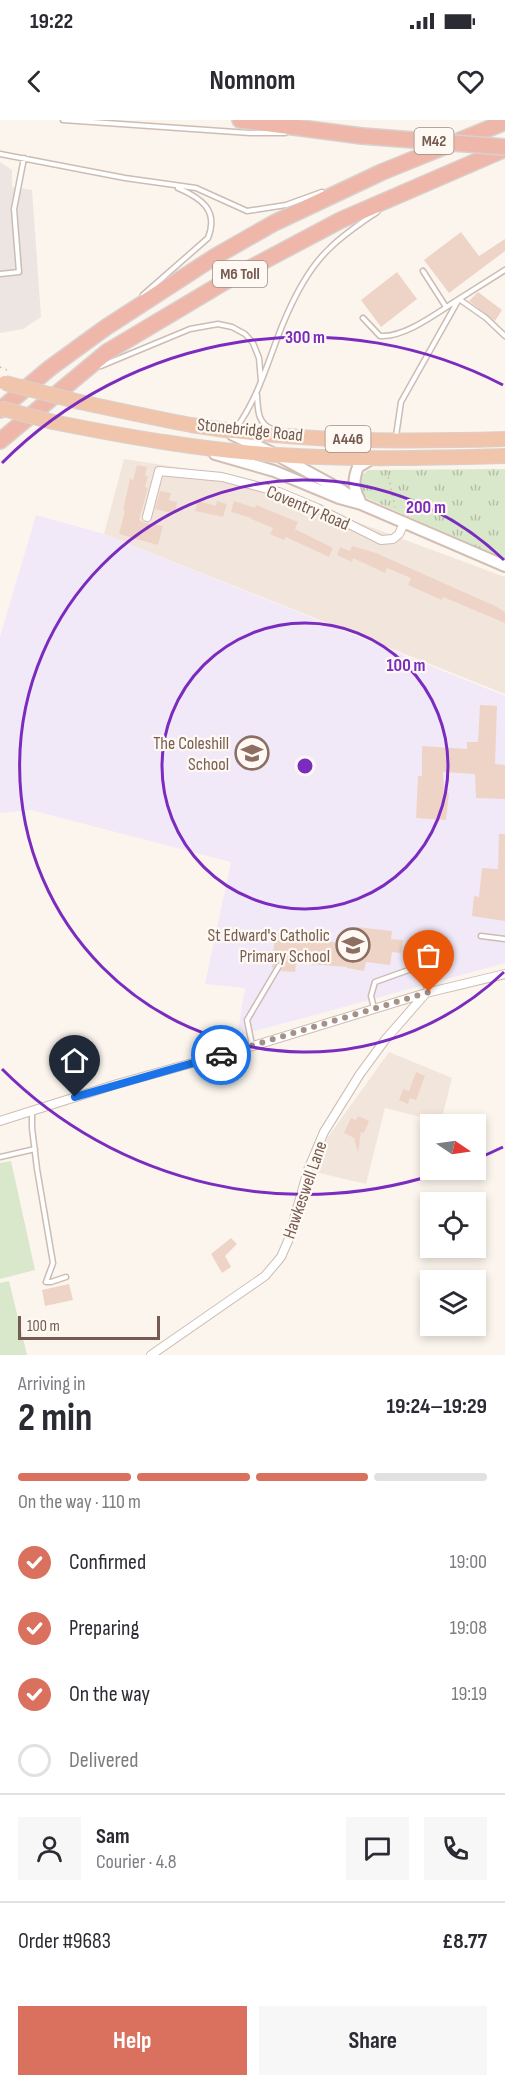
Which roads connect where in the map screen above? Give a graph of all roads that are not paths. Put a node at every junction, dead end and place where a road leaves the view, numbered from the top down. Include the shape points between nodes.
1 (63, 120) edge
2 (240, 120) edge
3 (505, 122) edge
4 (325, 132) junction
5 (505, 148) edge
6 (0, 154) edge
7 (24, 158) junction
8 (382, 172) junction
9 (172, 185) junction
10 (402, 194) junction
11 (505, 270) edge
12 (423, 271) dead end
13 (0, 274) edge
14 (459, 299) junction
15 (446, 307) junction
16 (363, 318) dead end
17 (105, 328) junction
18 (505, 336) edge
19 (79, 375) junction
20 (6, 380) edge
21 (261, 382) junction
22 (257, 394) junction
23 (0, 409) edge
24 (192, 425) junction
25 (235, 430) junction
26 (284, 435) junction
27 (505, 439) edge
28 (396, 440) junction
29 (0, 441) edge
30 (192, 447) junction
31 (278, 455) junction
32 (505, 456) edge
33 (372, 459) junction
34 (391, 462) junction
35 (361, 504) junction
36 (147, 517) dead end
37 (401, 521) junction
38 (505, 566) edge
39 (481, 936) dead end
40 (505, 939) edge
41 (279, 966) dead end
42 (505, 974) edge
43 (428, 993) junction
44 (374, 1009) junction
45 (253, 1046) junction
46 (32, 1111) junction
47 (0, 1121) edge
48 (35, 1149) junction
49 (0, 1157) edge
50 (66, 1277) dead end
51 (151, 1355) edge

1 - 4 lane via 250,134
2 - 4 highway, M42
3 - 8 highway, M6 Toll
4 - 5 highway, M42, bridge
5 - 10 highway, M6 Toll
6 - 7 lane
7 - 9 lane
7 - 13 lane via 14,209 19,272
8 - 9 lane via 286,205 247,211 196,188
8 - 17 highway, M6 Toll via 274,223
9 - 17 lane via 195,195 205,205 212,216 208,238
10 - 19 highway, M6 Toll via 341,220 226,281 107,352
10 - 21 lane via 341,237 316,264 286,316
11 - 14 lane
12 - 15 lane
14 - 15 lane
14 - 18 lane
14 - 28 lane via 401,402
15 - 16 lane via 391,337 380,336
17 - 23 highway, M6 Toll
19 - 21 lane via 190,329 218,324 232,327 254,343
19 - 29 highway, M6 Toll
20 - 24 highway, Stonebridge Road / A446, bridge via 80,402
21 - 22 lane
22 - 25 lane
22 - 26 lane via 259,417 266,427
23 - 30 highway, Stonebridge Road / A446, bridge
24 - 25 highway, Stonebridge Road / A446
24 - 31 main road via 245,439
25 - 26 highway, Stonebridge Road / A446
26 - 28 highway, Stonebridge Road / A446
27 - 28 highway, Stonebridge Road / A446
28 - 34 lane
30 - 31 highway, Stonebridge Road / A446
30 - 35 main road via 274,471
31 - 33 highway, Stonebridge Road / A446
31 - 35 main road
32 - 34 highway, Stonebridge Road / A446
33 - 34 highway, Stonebridge Road / A446
33 - 35 main road via 358,466 353,480
35 - 37 main road, Coventry Road
36 - 37 street, Coventry Road via 159,471 222,477 279,492 381,540 399,534
37 - 38 main road, Coventry Road
39 - 40 lane
41 - 45 lane via 247,1020
42 - 43 street
43 - 44 street
43 - 44 lane via 417,967 375,982 371,996
43 - 51 street, Hawkeswell Lane via 385,1040 324,1132 281,1257 265,1276
44 - 45 street
45 - 46 street
46 - 47 street
46 - 48 lane
48 - 49 lane
48 - 50 lane via 53,1263 46,1282

